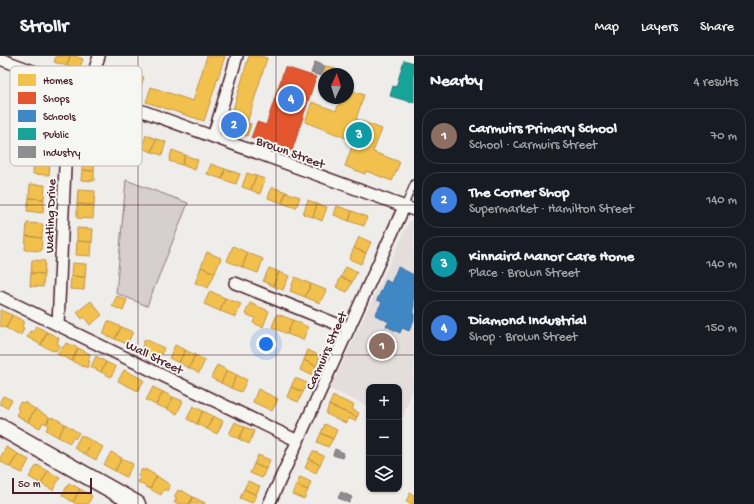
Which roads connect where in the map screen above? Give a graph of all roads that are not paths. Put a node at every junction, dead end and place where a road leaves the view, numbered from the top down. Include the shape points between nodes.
1 (99, 56) edge
2 (237, 56) edge
3 (2, 58) edge
4 (23, 66) edge
5 (96, 66) edge
6 (142, 111) edge
7 (213, 137) junction
8 (65, 166) edge
9 (414, 183) edge
10 (409, 209) edge
11 (235, 283) dead end
12 (0, 297) edge
13 (58, 325) junction
14 (349, 329) junction
15 (0, 427) edge
16 (298, 441) junction
17 (137, 504) edge
18 (269, 504) edge

1 - 5 street
2 - 7 street
3 - 4 street, Brown Street
6 - 7 street, Brown Street
7 - 10 street, Brown Street
8 - 13 street, Watling Drive
9 - 10 lane
10 - 14 street, Carmuirs Street
11 - 14 street
12 - 13 street, Wall Street
13 - 16 street, Wall Street
14 - 16 street, Carmuirs Street
15 - 17 street
16 - 18 street, Carmuirs Street

